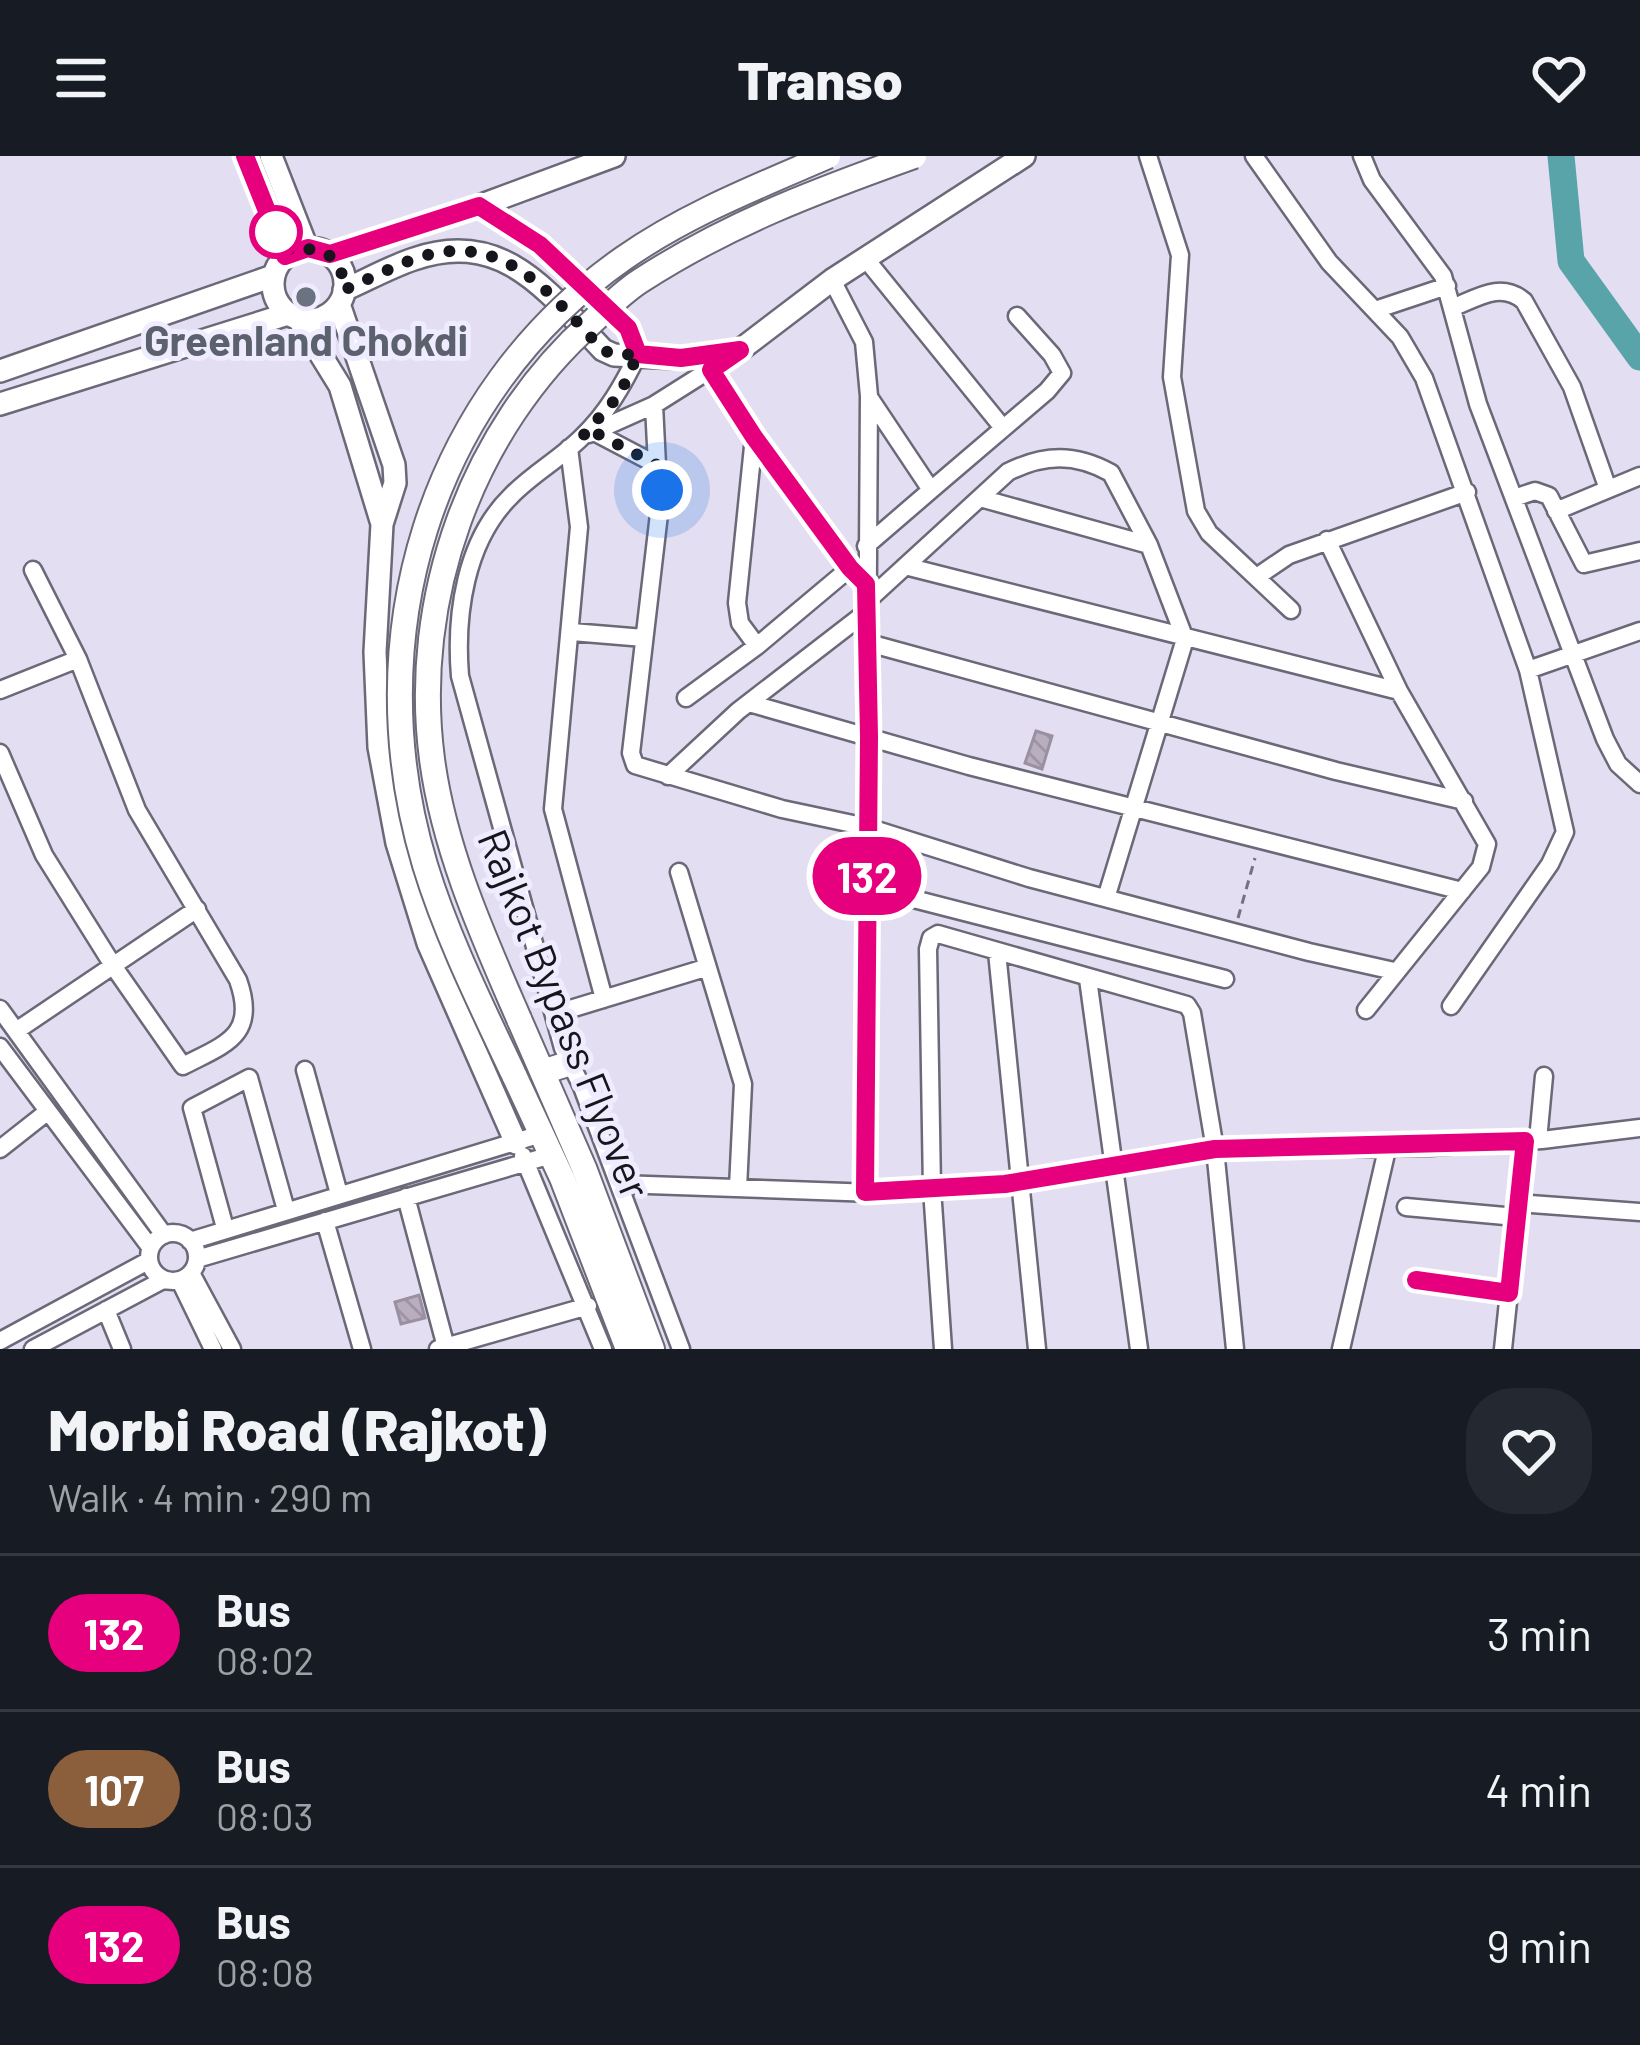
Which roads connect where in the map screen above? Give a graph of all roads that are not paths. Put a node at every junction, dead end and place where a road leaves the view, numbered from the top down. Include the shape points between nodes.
1 (245, 156) edge
2 (271, 156) edge
3 (614, 156) edge
4 (828, 156) edge
5 (914, 156) edge
6 (1024, 156) edge
7 (1148, 156) edge
8 (1254, 156) edge
9 (1362, 156) edge
10 (479, 206) junction
11 (319, 251) junction
12 (865, 258) junction
13 (279, 266) junction
14 (832, 280) junction
15 (1447, 286) junction
16 (342, 297) junction
17 (1452, 308) junction
18 (1376, 310) junction
19 (293, 316) junction
20 (1017, 316) dead end
21 (740, 350) junction
22 (638, 354) junction
23 (711, 370) junction
24 (0, 371) edge
25 (869, 396) junction
26 (0, 404) edge
27 (654, 405) junction
28 (1004, 428) junction
29 (754, 437) junction
30 (582, 439) junction
31 (657, 465) junction
32 (1640, 476) edge
33 (1608, 489) junction
34 (931, 490) junction
35 (1467, 492) junction
36 (980, 498) junction
37 (1514, 498) junction
38 (1556, 511) junction
39 (382, 524) junction
40 (1327, 540) junction
41 (1149, 545) junction
42 (866, 546) junction
43 (1640, 551) edge
44 (905, 566) junction
45 (850, 568) junction
46 (33, 570) dead end
47 (1258, 576) junction
48 (865, 600) junction
49 (1291, 610) dead end
50 (1640, 631) edge
51 (572, 632) junction
52 (644, 638) junction
53 (1185, 639) junction
54 (865, 642) junction
55 (757, 646) junction
56 (1574, 651) junction
57 (77, 659) junction
58 (1528, 670) junction
59 (0, 690) edge
60 (1399, 691) junction
61 (686, 698) dead end
62 (749, 703) junction
63 (1160, 722) junction
64 (869, 737) junction
65 (0, 753) edge
66 (668, 776) junction
67 (1640, 784) edge
68 (1464, 801) junction
69 (1134, 805) junction
70 (867, 827) junction
71 (679, 872) dead end
72 (867, 887) junction
73 (1462, 891) junction
74 (1107, 896) junction
75 (197, 909) junction
76 (997, 952) junction
77 (114, 967) junction
78 (705, 968) junction
79 (1394, 970) junction
80 (1088, 979) junction
81 (1225, 980) dead end
82 (604, 999) junction
83 (1451, 1006) dead end
84 (0, 1010) edge
85 (1366, 1010) dead end
86 (554, 1014) junction
87 (16, 1031) junction
88 (0, 1047) edge
89 (571, 1063) junction
90 (305, 1070) dead end
91 (542, 1072) junction
92 (1544, 1076) dead end
93 (47, 1112) junction
94 (1640, 1128) edge
95 (1531, 1141) junction
96 (546, 1144) junction
97 (1388, 1145) junction
98 (0, 1149) edge
99 (1215, 1149) junction
100 (521, 1152) junction
101 (1113, 1166) junction
102 (1018, 1182) junction
103 (619, 1184) junction
104 (738, 1188) junction
105 (932, 1189) junction
106 (865, 1192) junction
107 (339, 1195) junction
108 (406, 1197) junction
109 (1406, 1207) dead end
110 (286, 1210) junction
111 (1517, 1210) junction
112 (1640, 1212) edge
113 (325, 1221) junction
114 (225, 1228) junction
115 (154, 1248) junction
116 (184, 1267) junction
117 (1416, 1280) dead end
118 (1509, 1293) junction
119 (588, 1306) junction
120 (106, 1310) junction
121 (0, 1341) edge
122 (453, 1347) edge
123 (33, 1349) edge
124 (122, 1349) edge
125 (213, 1349) edge
126 (232, 1349) edge
127 (362, 1349) edge
128 (603, 1349) edge
129 (628, 1349) edge
130 (652, 1349) edge
131 (681, 1349) edge
132 (943, 1349) edge
133 (1037, 1349) edge
134 (1139, 1349) edge
135 (1235, 1349) edge
136 (1341, 1349) edge
137 (1503, 1349) edge

1 - 13 main road
2 - 11 main road
3 - 10 main road
4 - 96 highway, Rajkot Bypass Flyover, bridge via 718,204 624,258 513,358 434,495 411,575 398,673 405,775 425,866
5 - 91 highway, Rajkot Bypass Flyover, bridge via 778,205 636,283 549,364 502,425 469,497 438,593 426,675 432,762 456,862
6 - 12 main road
7 - 47 street via 1180,255 1172,377 1196,511
8 - 18 street via 1329,262
9 - 15 street
10 - 11 main road
10 - 22 street via 540,245 628,328
11 - 13 main road
11 - 16 main road via 339,264
12 - 14 main road
12 - 28 street
13 - 19 main road via 278,304
13 - 24 main road
14 - 21 main road
14 - 25 street via 865,342
15 - 17 street
15 - 18 street
16 - 19 main road via 314,320
16 - 22 main road via 415,259 449,251 501,256 537,280 603,350
16 - 39 main road via 394,465
17 - 33 street via 1500,289 1524,301 1572,387
17 - 37 street
18 - 35 street via 1424,378
19 - 26 main road
19 - 39 main road via 340,386
20 - 28 street via 1062,373
21 - 22 main road
21 - 23 street
22 - 30 street via 620,394
23 - 27 street
23 - 29 street
25 - 34 street
25 - 42 street
27 - 30 street
27 - 31 street
28 - 34 street
29 - 45 street
29 - 55 street via 737,603
30 - 31 street
30 - 51 street
30 - 86 street via 495,514 456,636 460,676
31 - 52 street via 663,480
32 - 33 street
33 - 38 street
34 - 42 street
35 - 40 street
35 - 58 street
36 - 41 street
36 - 41 street via 1030,461 1075,458 1111,473
36 - 44 street
37 - 38 street via 1544,492
37 - 56 street
38 - 43 street via 1584,564
39 - 100 main road via 377,699 397,843 428,943
40 - 47 street
40 - 60 street
41 - 53 street
42 - 48 street
44 - 48 street
44 - 53 street
45 - 48 street
45 - 55 street
46 - 57 street
47 - 49 street
48 - 54 street
48 - 62 street
50 - 56 street
51 - 52 street
51 - 82 street via 553,808
52 - 66 street via 631,760
53 - 60 street
53 - 63 street
54 - 63 street
54 - 64 street
55 - 61 street
56 - 58 street
56 - 67 street via 1604,739
57 - 59 street
57 - 75 street via 137,809
58 - 83 street via 1565,832
60 - 68 street
62 - 64 street
62 - 66 street
63 - 68 street
63 - 69 street
64 - 69 street
64 - 70 street
65 - 77 street via 44,855
66 - 70 street
68 - 73 street via 1487,853
69 - 73 street
69 - 74 street
70 - 72 street
70 - 74 street
71 - 78 street
72 - 81 street
72 - 106 street
73 - 79 street
74 - 79 street
75 - 77 street
75 - 77 street via 244,998 242,1028 232,1040 183,1066
76 - 80 street
76 - 102 street
76 - 105 street via 931,938
77 - 87 street
78 - 82 street
78 - 104 street via 743,1084
79 - 85 street
80 - 99 street via 1187,1005
80 - 101 street
82 - 86 street
84 - 87 street
86 - 89 street
87 - 115 street
88 - 93 street
89 - 91 highway
89 - 103 street
90 - 107 street
91 - 130 highway, Rajkot Bypass Flyover
92 - 95 street
93 - 98 street
93 - 115 street
94 - 95 street
95 - 97 street
95 - 111 street
96 - 100 street
96 - 129 highway, Rajkot Bypass Flyover
97 - 99 street
97 - 136 street
99 - 101 street
99 - 135 street
100 - 107 street
100 - 108 street
100 - 119 street
101 - 102 street
101 - 134 street
102 - 105 street
102 - 133 street
103 - 104 street
103 - 131 street
104 - 106 street
105 - 106 street
105 - 132 street
107 - 110 street
108 - 113 street
108 - 122 street
109 - 111 street
110 - 114 street
110 - 114 street via 248,1078 192,1108
111 - 112 street
111 - 118 street
113 - 116 street
113 - 127 street
114 - 116 street
115 - 116 street
115 - 116 street via 174,1233
115 - 121 street
116 - 120 street
116 - 125 street
116 - 126 street
117 - 118 street
118 - 137 street
119 - 122 street
119 - 128 street
120 - 123 street
120 - 124 street

